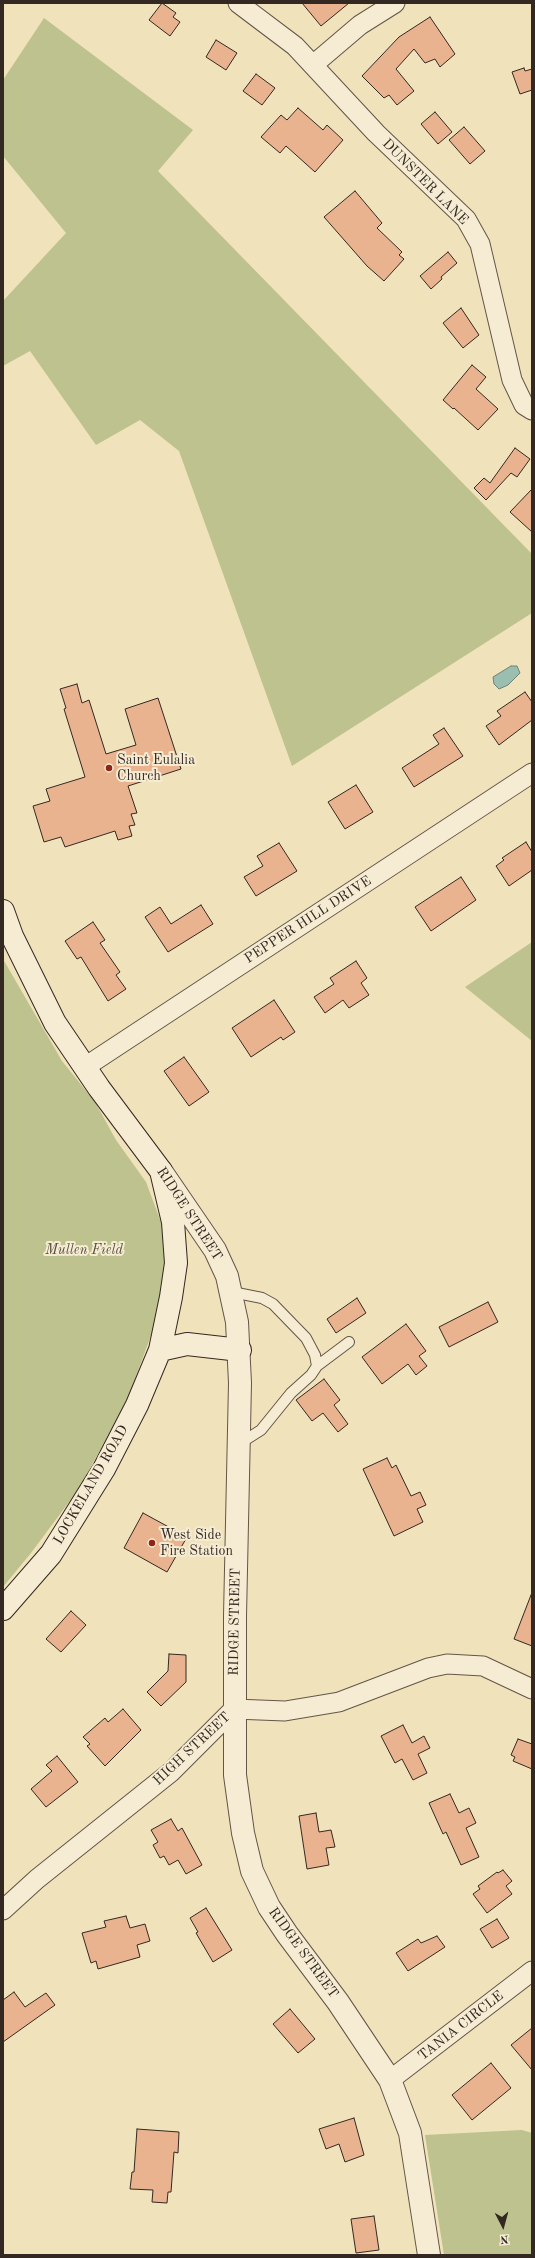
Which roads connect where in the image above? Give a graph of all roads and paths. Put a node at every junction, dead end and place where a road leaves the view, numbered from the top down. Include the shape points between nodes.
1 (238, 3) edge
2 (395, 3) edge
3 (313, 65) junction
4 (532, 410) edge
5 (532, 773) edge
6 (3, 911) edge
7 (85, 1067) junction
8 (161, 1171) junction
9 (232, 1292) junction
10 (349, 1342) dead end
11 (160, 1350) junction
12 (240, 1350) junction
13 (317, 1366) junction
14 (239, 1444) junction
15 (3, 1609) edge
16 (532, 1689) edge
17 (234, 1709) junction
18 (3, 1910) edge
19 (532, 1971) edge
20 (390, 2080) junction
21 (429, 2255) edge

1 - 3 street, DUNSTER LANE via 295,46
2 - 3 street via 360,25
3 - 4 street, DUNSTER LANE via 376,133 466,219 480,244 512,380 524,404
5 - 7 street, PEPPER HILL DRIVE
6 - 7 street, RIDGE STREET via 12,936 55,1023
7 - 8 street, RIDGE STREET
8 - 9 street, RIDGE STREET via 215,1250
8 - 11 street, LOCKELAND ROAD via 173,1222 176,1263
9 - 12 street, RIDGE STREET
9 - 13 lane via 262,1298 273,1304 306,1338
10 - 13 lane
11 - 12 street via 187,1344
11 - 15 street, LOCKELAND ROAD via 137,1405 92,1489 51,1554
12 - 14 street, RIDGE STREET
13 - 14 lane via 291,1393 268,1424
14 - 17 street, RIDGE STREET
16 - 17 street, HIGH STREET via 483,1666 447,1664 428,1668 339,1702 284,1711
17 - 18 street, HIGH STREET via 171,1772 37,1879
17 - 20 street, RIDGE STREET via 235,1775 243,1833 252,1871 269,1907 298,1952 338,2002
19 - 20 street, TANIA CIRCLE
20 - 21 street, RIDGE STREET via 410,2133

